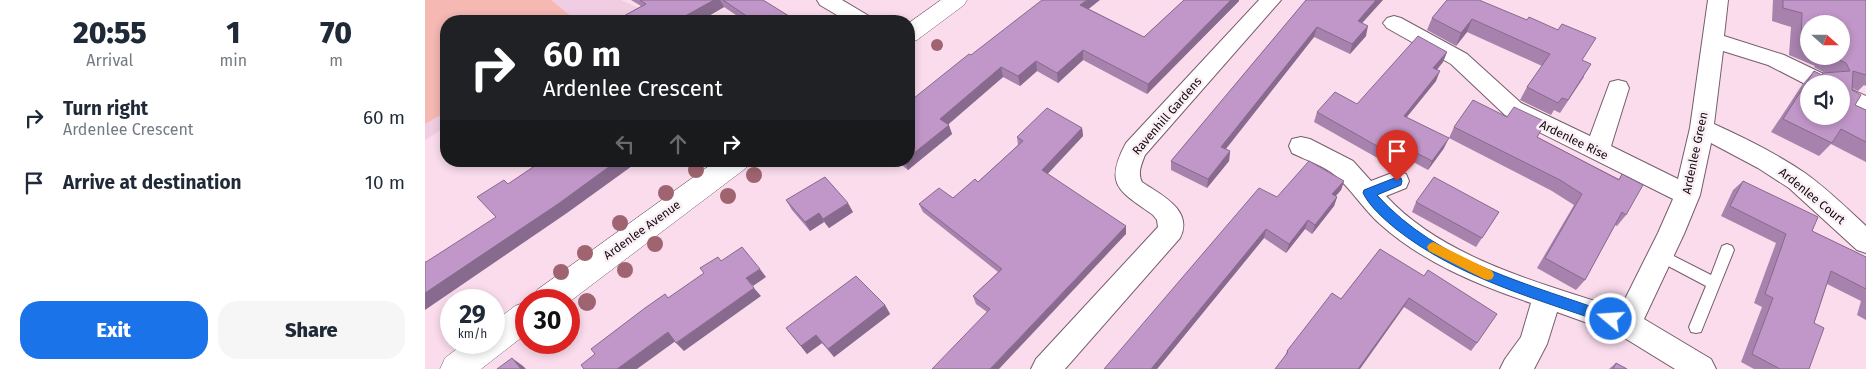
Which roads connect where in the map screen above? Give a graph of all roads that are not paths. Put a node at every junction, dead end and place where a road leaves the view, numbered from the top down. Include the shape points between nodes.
1 (827, 0) edge
2 (956, 0) edge
3 (1271, 0) edge
4 (1718, 0) edge
5 (852, 15) edge
6 (1394, 23) dead end
7 (915, 30) edge
8 (1713, 40) junction
9 (1806, 75) edge
10 (1618, 88) dead end
11 (1850, 98) edge
12 (1866, 106) edge
13 (1702, 128) junction
14 (1301, 146) dead end
15 (1597, 151) junction
16 (728, 167) edge
17 (1397, 181) dead end
18 (1368, 193) junction
19 (1687, 195) junction
20 (1866, 242) edge
21 (1727, 250) dead end
22 (1661, 255) junction
23 (1714, 283) junction
24 (563, 289) edge
25 (1546, 297) junction
26 (1627, 324) junction
27 (515, 325) edge
28 (1696, 327) dead end
29 (505, 333) edge
30 (477, 354) edge
31 (456, 369) edge
32 (1046, 369) edge
33 (1515, 369) edge
34 (1701, 369) edge

1 - 5 street
2 - 7 street
3 - 32 street, Ravenhill Gardens via 1135,150 1127,165 1127,178 1134,189 1166,211 1172,220 1171,230
4 - 8 street, Ardenlee Green
6 - 15 street, Ardenlee Rise via 1459,58 1513,109
8 - 9 street via 1776,60
8 - 13 street, Ardenlee Green
10 - 15 street
11 - 12 street
13 - 19 street, Ardenlee Green
13 - 20 street, Ardenlee Court via 1789,174
14 - 18 street via 1344,168
15 - 19 street, Ardenlee Rise
16 - 24 street, Ardenlee Avenue
17 - 18 street
18 - 25 street via 1395,222 1418,239 1506,283
19 - 22 street, Ardenlee Green
21 - 23 lane
22 - 23 lane
22 - 26 street, Ardenlee Green
23 - 28 lane
25 - 26 street
25 - 33 street via 1528,356
26 - 34 street
27 - 29 street
30 - 31 street

